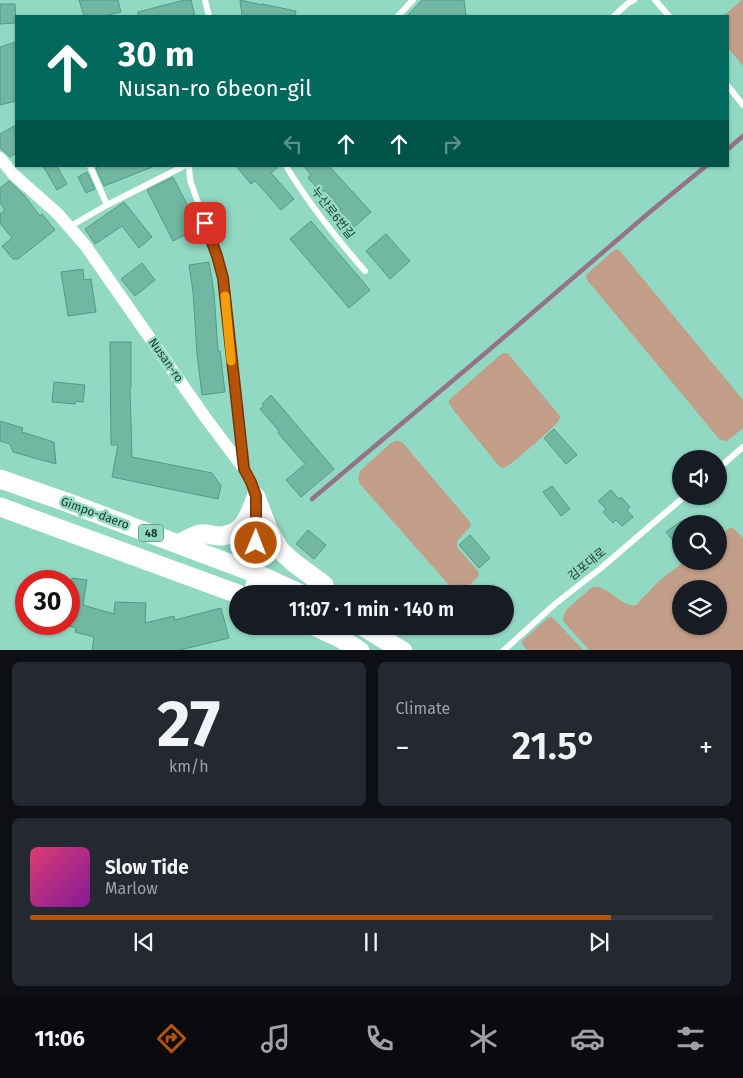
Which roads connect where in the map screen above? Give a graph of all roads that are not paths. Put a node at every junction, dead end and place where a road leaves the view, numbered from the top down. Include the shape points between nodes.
1 (205, 0) edge
2 (413, 0) edge
3 (634, 0) edge
4 (655, 0) edge
5 (209, 15) edge
6 (399, 15) edge
7 (615, 15) edge
8 (668, 15) edge
9 (729, 87) edge
10 (743, 105) edge
11 (0, 158) edge
12 (90, 167) edge
13 (182, 167) edge
14 (189, 167) edge
15 (287, 167) edge
16 (107, 205) junction
17 (69, 227) junction
18 (365, 271) dead end
19 (743, 447) edge
20 (727, 461) edge
21 (244, 469) junction
22 (1, 482) edge
23 (256, 496) junction
24 (675, 505) edge
25 (0, 507) edge
26 (178, 544) junction
27 (255, 573) junction
28 (252, 585) edge
29 (281, 585) edge
30 (324, 585) edge
31 (229, 591) edge
32 (334, 635) edge
33 (377, 635) edge
34 (360, 650) edge
35 (403, 650) edge
36 (503, 650) edge

1 - 5 lane
2 - 6 lane
3 - 7 lane
4 - 8 lane
9 - 10 lane
11 - 17 street, Nusan-ro via 12,174
12 - 16 lane
13 - 16 lane
14 - 21 lane via 190,180 223,278
15 - 18 lane, 누산로6번길 via 319,216
16 - 17 lane
17 - 21 street, Nusan-ro
19 - 20 lane
21 - 23 street, Nusan-ro
22 - 26 main road, Gimpo-daero / 48 via 69,503
23 - 26 main road via 248,518 231,534 201,534
23 - 27 street, Nusan-ro
23 - 30 main road via 280,550
24 - 36 lane, 김포대로
25 - 31 main road, 48
26 - 27 main road, Gimpo-daero / 48
27 - 28 street, Nusan-ro
27 - 29 main road, Gimpo-daero / 48
32 - 34 main road
33 - 35 main road

